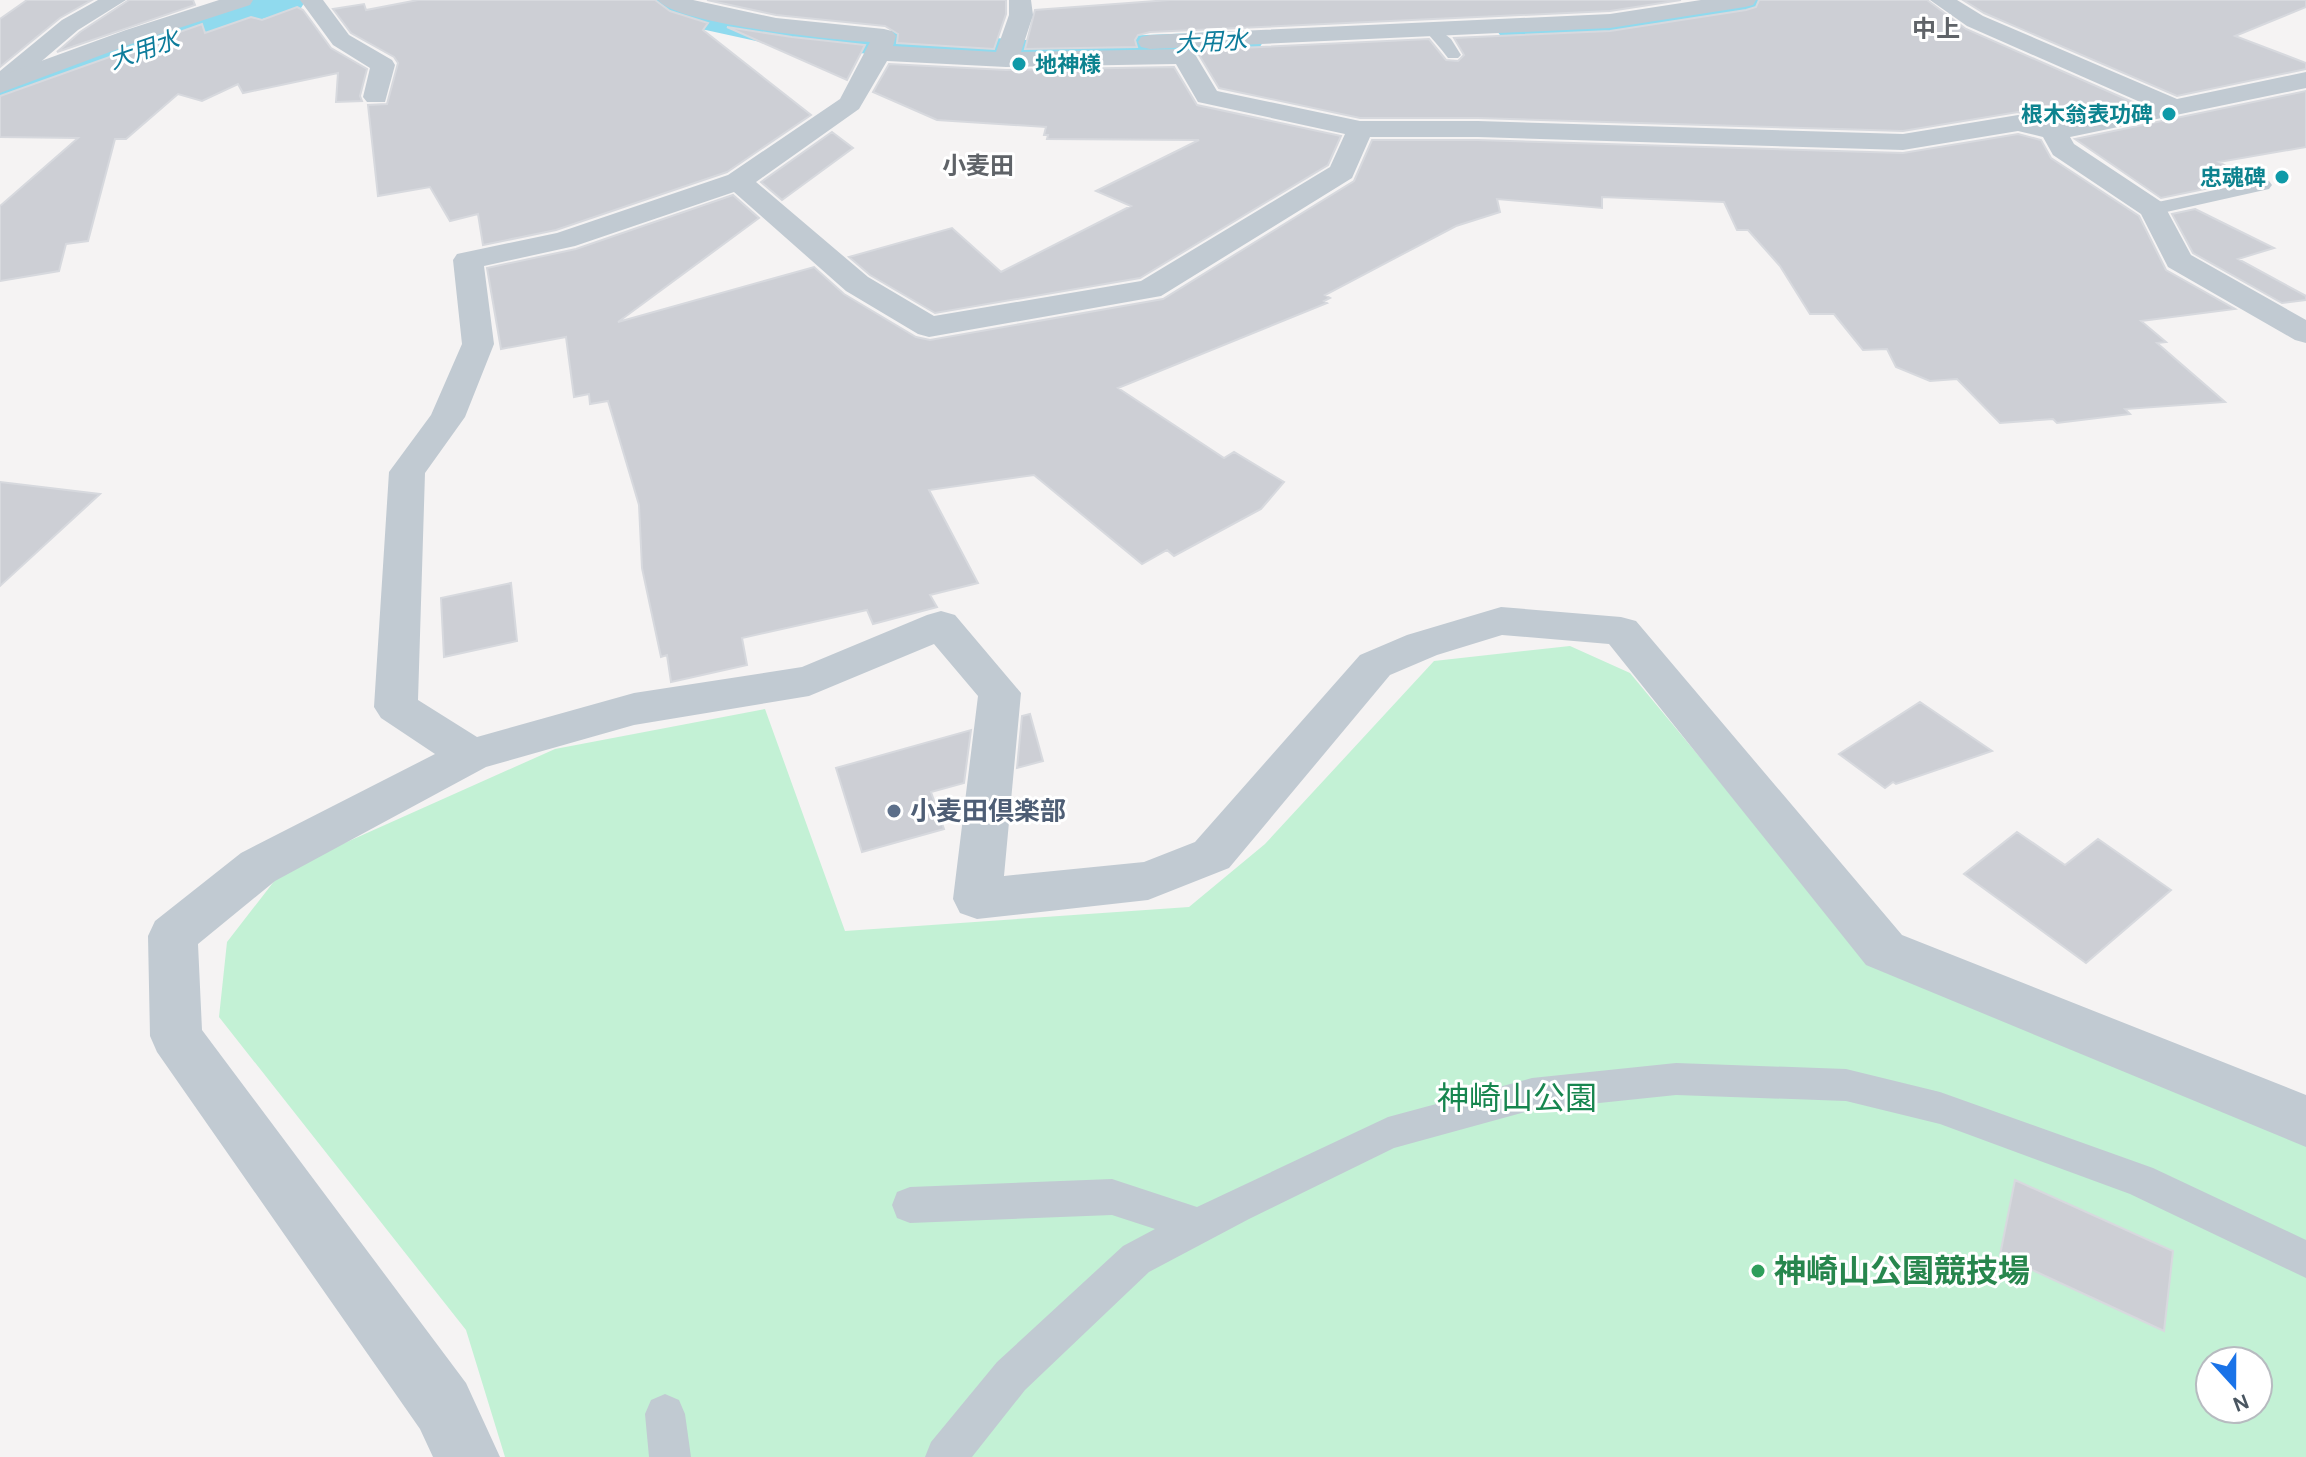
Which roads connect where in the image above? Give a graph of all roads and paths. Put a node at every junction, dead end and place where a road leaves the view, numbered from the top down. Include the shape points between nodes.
1 (115, 0) edge
2 (242, 0) edge
3 (311, 0) edge
4 (669, 0) edge
5 (1020, 0) edge
6 (1745, 0) edge
7 (1942, 1) edge
8 (1398, 9) dead end
9 (1437, 38) junction
10 (882, 44) junction
11 (1180, 48) junction
12 (1009, 52) junction
13 (2306, 80) edge
14 (0, 84) edge
15 (376, 97) dead end
16 (2174, 107) junction
17 (1360, 129) junction
18 (2054, 132) junction
19 (738, 181) junction
20 (2263, 185) dead end
21 (2153, 209) junction
22 (2306, 333) edge
23 (471, 755) junction
24 (2306, 1121) edge
25 (910, 1205) dead end
26 (1200, 1226) junction
27 (2306, 1259) edge
28 (665, 1414) dead end
29 (467, 1457) edge
30 (670, 1457) edge
31 (946, 1457) edge

1 - 14 street via 70,25
2 - 14 street
3 - 15 street via 341,40 383,65
4 - 10 street via 711,14
5 - 12 street via 1021,15
6 - 9 street via 1610,21
7 - 16 street via 1975,21
8 - 9 street
9 - 11 street
10 - 12 street
10 - 19 street via 850,104
11 - 12 street
11 - 17 street via 1207,97
13 - 16 street
16 - 18 street
17 - 18 street via 1903,142 2018,123
17 - 19 street via 1342,172 1150,289 929,327 857,284
18 - 21 street via 2063,149
19 - 23 street via 564,240 463,250 478,344 448,417 407,472 396,707
20 - 21 lane
21 - 22 street via 2179,261
23 - 24 street via 634,709 809,681 941,625 1000,693 977,899 1148,881 1212,855 1375,665 1501,621 1621,631 1884,950
23 - 29 street via 258,867 173,936 176,1036 443,1406
25 - 26 lane via 1112,1197
26 - 27 lane via 1388,1133 1532,1094 1676,1079 1846,1085 1940,1108 2140,1180
26 - 31 lane via 1136,1259 1011,1376
28 - 30 lane

